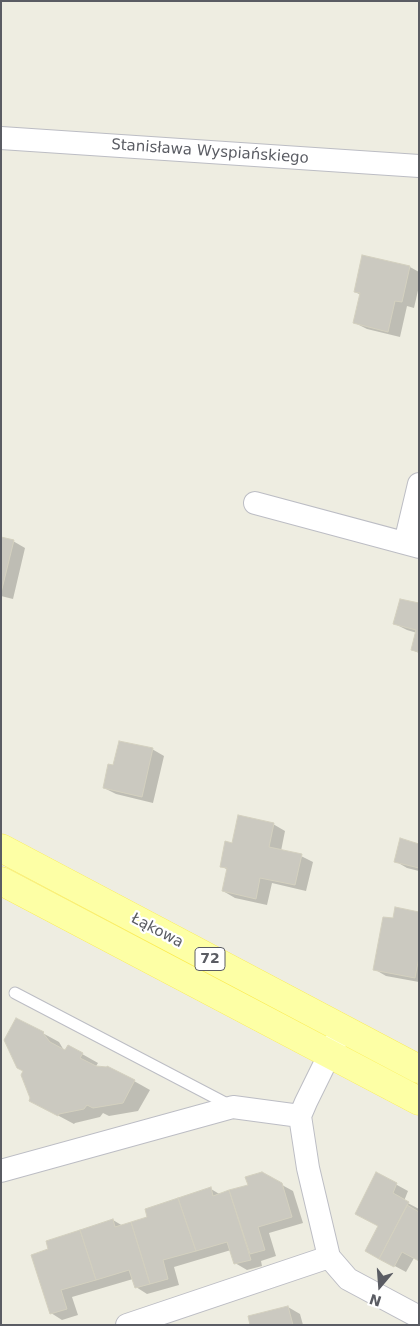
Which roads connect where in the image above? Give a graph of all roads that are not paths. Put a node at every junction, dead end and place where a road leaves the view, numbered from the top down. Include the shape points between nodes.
1 (1, 138) edge
2 (419, 166) edge
3 (419, 484) edge
4 (255, 504) dead end
5 (412, 545) edge
6 (1, 848) edge
7 (1, 881) edge
8 (15, 993) dead end
9 (342, 1028) junction
10 (329, 1054) junction
11 (419, 1069) edge
12 (419, 1101) edge
13 (233, 1106) junction
14 (300, 1116) junction
15 (1, 1171) edge
16 (329, 1257) junction
17 (419, 1317) edge
18 (127, 1325) edge

1 - 2 street, Stanisława Wyspiańskiego
3 - 5 street
4 - 5 street
6 - 9 main road, Łąkowa / 72
7 - 10 main road, Łąkowa / 72
8 - 13 lane
9 - 10 street
9 - 11 main road, Łąkowa / 72
10 - 12 main road, Łąkowa / 72
10 - 14 street
13 - 14 street
13 - 15 street
14 - 16 street via 308,1168
16 - 17 street via 348,1279
16 - 18 street

